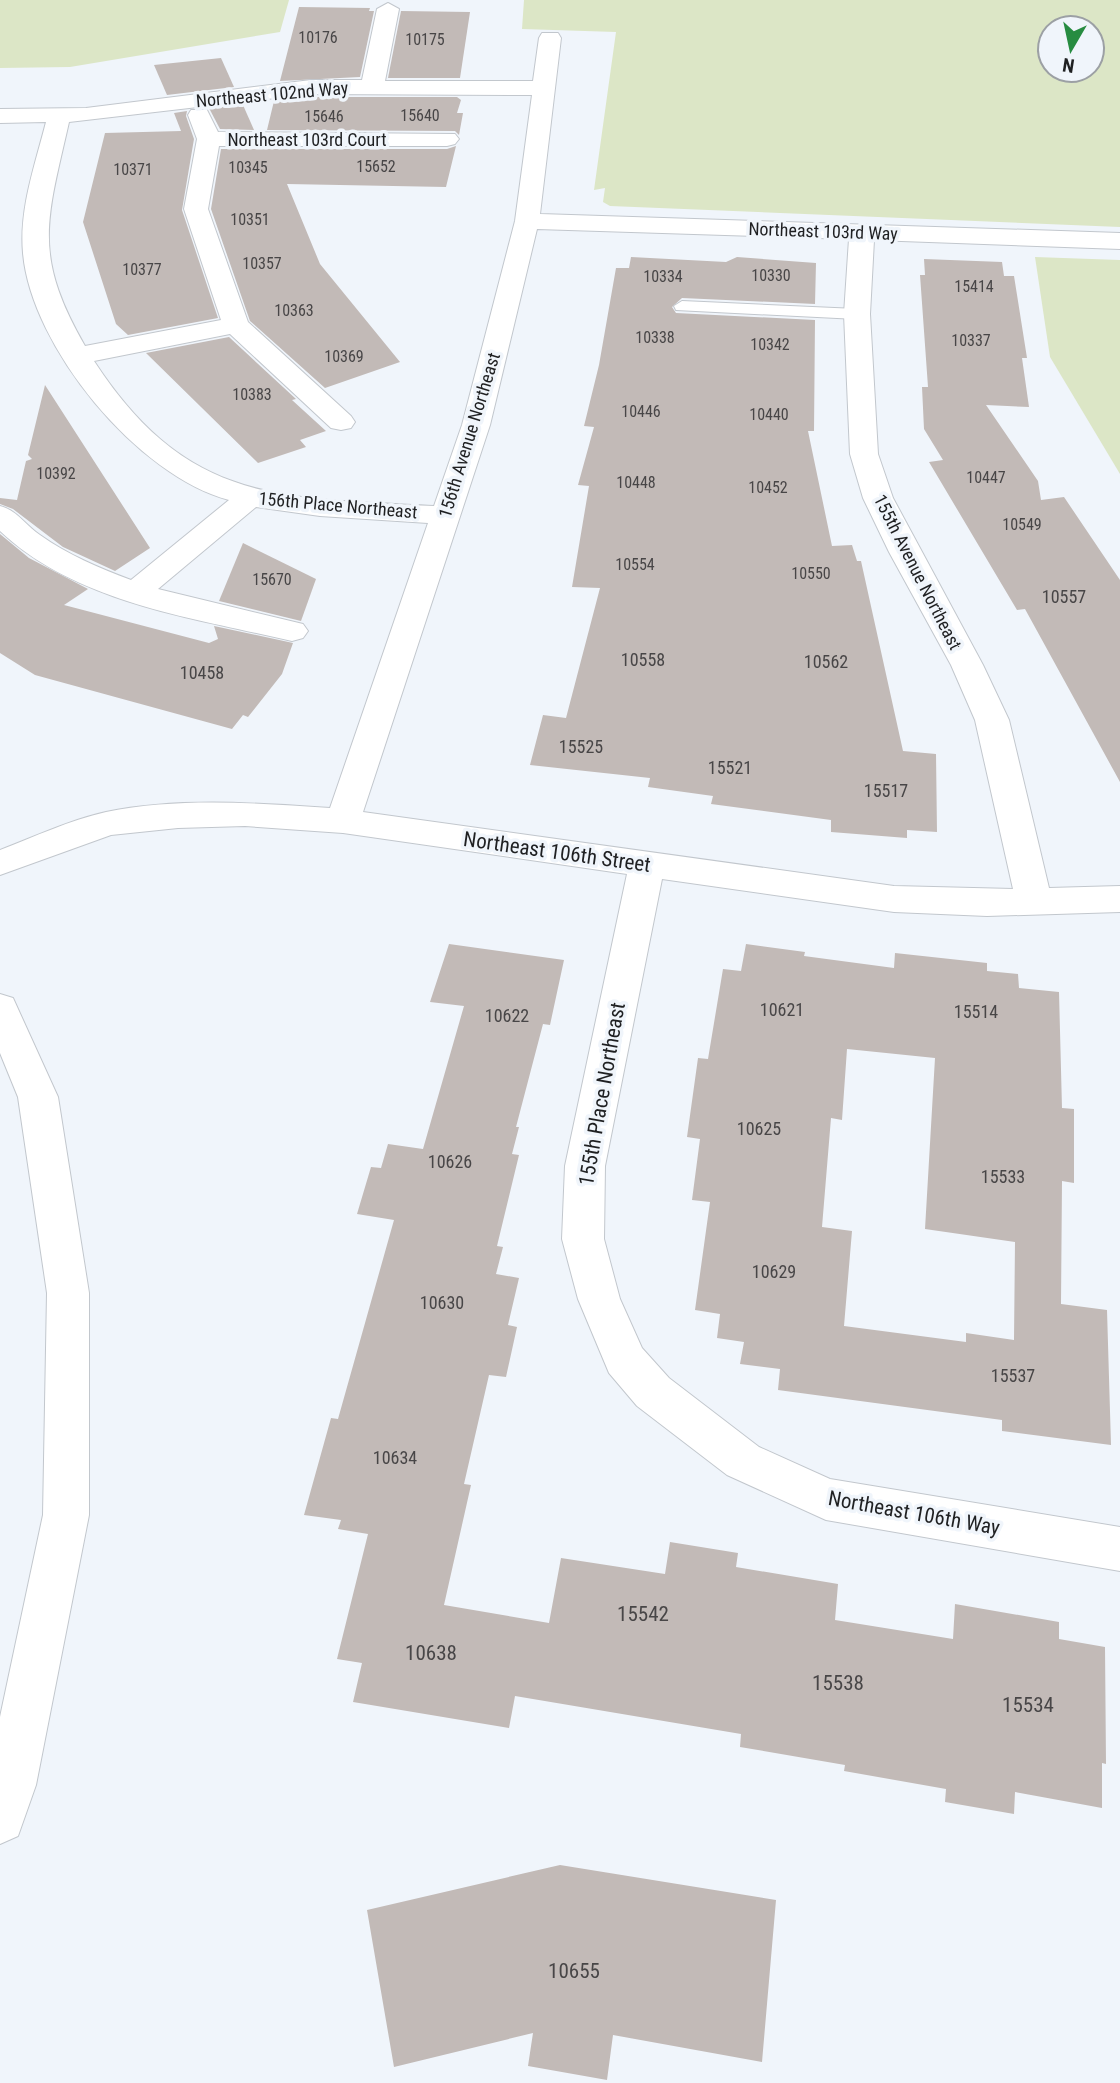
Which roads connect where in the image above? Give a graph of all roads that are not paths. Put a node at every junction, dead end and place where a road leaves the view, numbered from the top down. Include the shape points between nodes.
1 (388, 9) dead end
2 (550, 38) dead end
3 (372, 87) junction
4 (544, 88) junction
5 (192, 101) junction
6 (58, 115) junction
7 (0, 116) edge
8 (209, 139) junction
9 (447, 139) dead end
10 (527, 221) junction
11 (862, 233) junction
12 (1120, 242) edge
13 (682, 306) dead end
14 (857, 314) junction
15 (236, 325) junction
16 (77, 356) junction
17 (341, 422) dead end
18 (251, 497) junction
19 (0, 515) edge
20 (446, 515) junction
21 (135, 592) junction
22 (292, 631) dead end
23 (343, 821) junction
24 (0, 863) edge
25 (647, 865) junction
26 (1120, 899) edge
27 (1034, 901) junction
28 (0, 1008) edge
29 (653, 1392) joint
30 (1120, 1549) edge
31 (0, 1818) edge

1 - 3 street
2 - 4 street, 156th Avenue Northeast
3 - 4 street, Northeast 102nd Way
3 - 5 street, Northeast 102nd Way via 311,87
4 - 10 street, 156th Avenue Northeast
5 - 6 street, Northeast 102nd Way
5 - 8 street, Northeast 103rd Court
6 - 7 street, Northeast 102nd Way
6 - 16 street, 156th Place Northeast via 34,252 55,320
8 - 9 street, Northeast 103rd Court
8 - 15 street via 196,209
10 - 11 street, Northeast 103rd Way
10 - 20 street, 156th Avenue Northeast via 476,425
11 - 12 street, Northeast 103rd Way
11 - 14 street, 155th Avenue Northeast
13 - 14 lane
14 - 27 street, 155th Avenue Northeast via 864,454 878,498 992,720
15 - 16 street
15 - 17 street
16 - 18 street, 156th Place Northeast via 97,389 152,449 202,481
18 - 20 street, 156th Place Northeast
18 - 21 street
19 - 21 street via 12,529 65,563
20 - 23 street, 156th Avenue Northeast
21 - 22 street
23 - 24 street, Northeast 106th Street via 245,814 107,824
23 - 25 street, Northeast 106th Street
25 - 27 street, Northeast 106th Street via 894,900
25 - 29 street, 155th Place Northeast via 585,1166 583,1239 599,1298 625,1360
26 - 27 street, Northeast 106th Street
28 - 31 street via 38,1097 68,1293 66,1515 11,1785
29 - 30 street, Northeast 106th Way via 743,1461 825,1499

